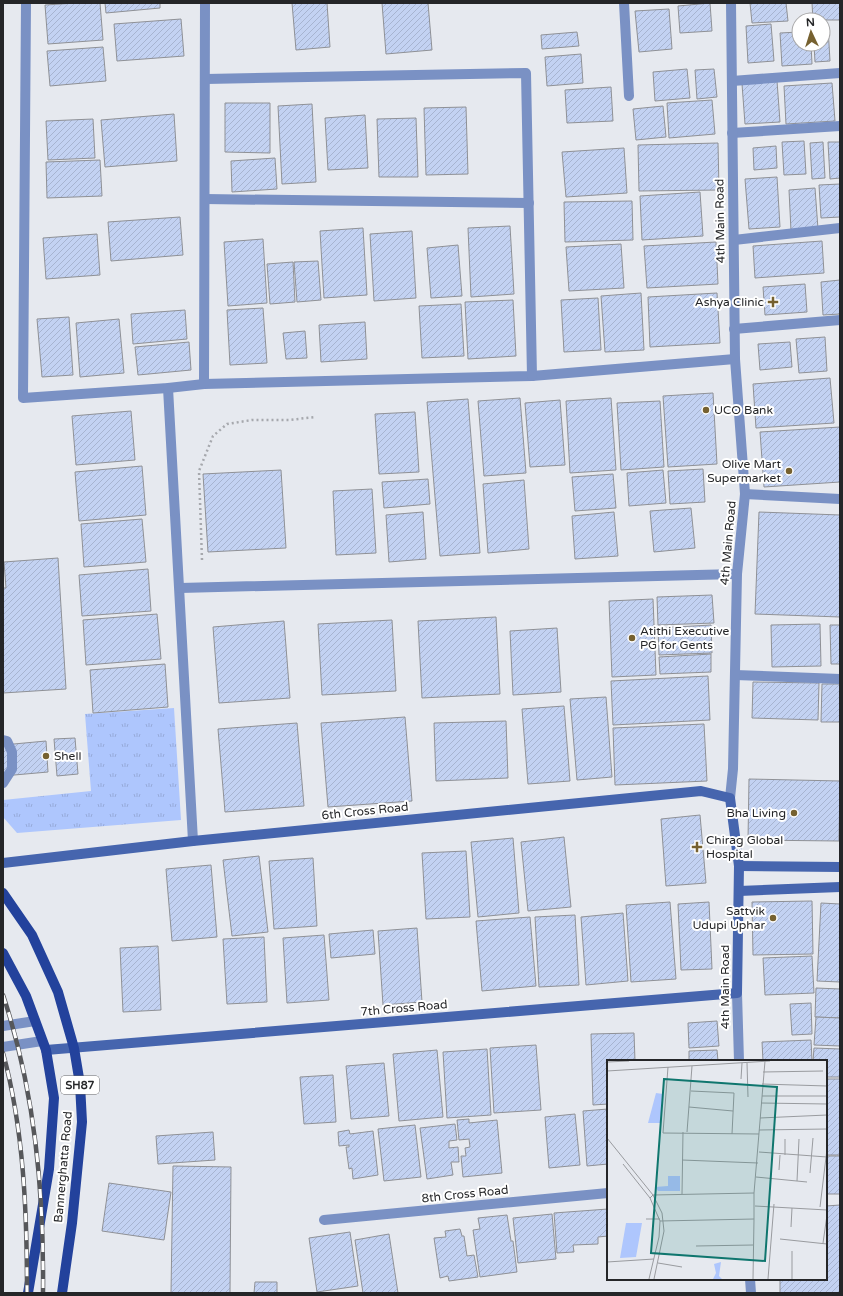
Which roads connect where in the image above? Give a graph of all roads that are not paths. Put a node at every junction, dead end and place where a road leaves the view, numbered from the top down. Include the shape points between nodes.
1 (26, 3) edge
2 (205, 3) edge
3 (624, 3) edge
4 (731, 3) edge
5 (840, 73) edge
6 (206, 79) junction
7 (732, 81) junction
8 (629, 96) dead end
9 (840, 126) edge
10 (732, 133) junction
11 (205, 199) junction
12 (529, 203) junction
13 (840, 228) edge
14 (734, 240) junction
15 (840, 320) edge
16 (734, 329) junction
17 (735, 359) junction
18 (532, 376) junction
19 (204, 384) junction
20 (168, 388) junction
21 (745, 494) junction
22 (840, 499) edge
23 (737, 574) junction
24 (180, 588) junction
25 (735, 675) junction
26 (840, 680) edge
27 (3, 740) edge
28 (3, 783) edge
29 (730, 798) junction
30 (193, 841) junction
31 (3, 863) edge
32 (739, 866) junction
33 (840, 867) edge
34 (840, 888) edge
35 (739, 891) junction
36 (3, 892) edge
37 (3, 953) edge
38 (737, 993) junction
39 (34, 1022) junction
40 (3, 1026) edge
41 (44, 1046) junction
42 (3, 1047) edge
43 (74, 1048) junction
44 (739, 1060) edge
45 (607, 1193) edge
46 (324, 1220) dead end
47 (750, 1280) edge
48 (28, 1293) edge
49 (62, 1293) edge
50 (751, 1293) edge

1 - 20 street via 23,398
2 - 6 street
3 - 8 street
4 - 7 street, 4th Main Road
5 - 7 street
6 - 11 street
6 - 12 street via 526,73
7 - 10 street, 4th Main Road
9 - 10 street
10 - 14 street, 4th Main Road
11 - 12 street
11 - 19 street
12 - 18 street
13 - 14 street
14 - 16 street, 4th Main Road
15 - 16 street
16 - 17 street, 4th Main Road
17 - 18 street
17 - 21 street, 4th Main Road
18 - 19 street
19 - 20 street
20 - 24 street
21 - 22 street
21 - 23 street, 4th Main Road
23 - 24 street
23 - 25 street, 4th Main Road
24 - 30 street
25 - 26 street
25 - 29 street, 4th Main Road
27 - 28 street via 7,741 12,752 12,769
29 - 30 main road, 6th Cross Road via 701,791
29 - 32 main road, 4th Main Road
30 - 31 main road, 6th Cross Road
32 - 33 main road
32 - 35 main road, 4th Main Road
34 - 35 main road
35 - 38 main road, 4th Main Road
36 - 43 main road, Bannerghatta Road / SH87 via 32,935 58,992
37 - 39 main road, Bannerghatta Road / SH87 via 26,996
38 - 43 main road, 7th Cross Road
38 - 44 street, 4th Main Road
39 - 40 street
39 - 41 main road, Bannerghatta Road / SH87
41 - 42 street
41 - 43 main road, 7th Cross Road
41 - 48 main road, Bannerghatta Road / SH87 via 54,1098 49,1168
43 - 49 main road, Bannerghatta Road / SH87 via 80,1084 82,1122
45 - 46 street, 8th Cross Road
47 - 50 street

